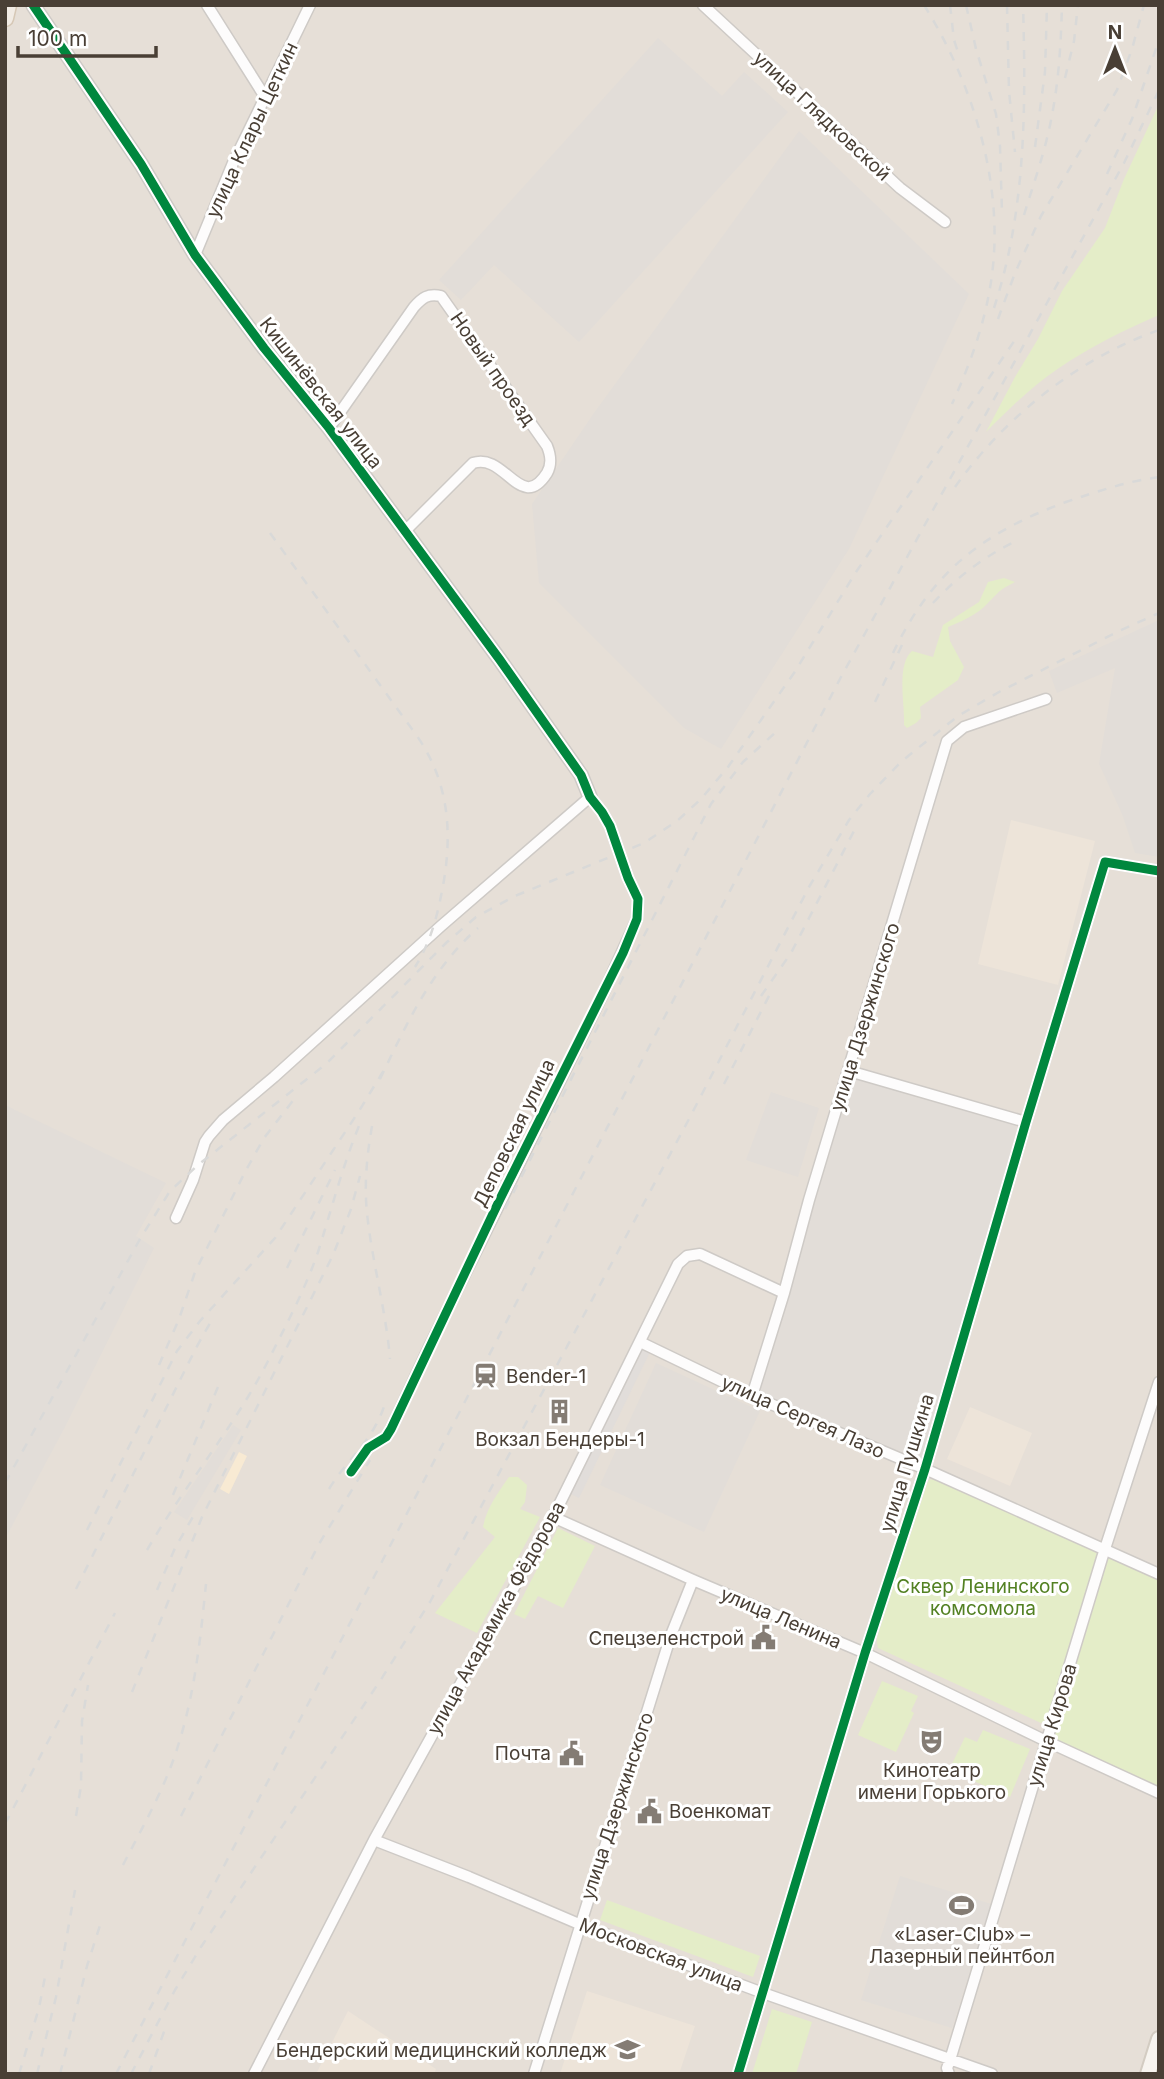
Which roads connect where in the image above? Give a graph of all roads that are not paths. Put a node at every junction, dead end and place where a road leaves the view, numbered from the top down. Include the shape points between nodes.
1 (8, 5) edge
2 (33, 5) edge
3 (207, 5) edge
4 (310, 5) edge
5 (703, 5) edge
6 (5, 18) edge
7 (265, 97) junction
8 (945, 222) dead end
9 (195, 255) junction
10 (329, 428) junction
11 (404, 531) junction
12 (1046, 699) dead end
13 (590, 797) junction
14 (1159, 871) edge
15 (849, 1071) junction
16 (1026, 1122) junction
17 (176, 1218) dead end
18 (784, 1293) junction
19 (640, 1342) junction
20 (1159, 1382) edge
21 (752, 1396) junction
22 (925, 1469) junction
23 (351, 1472) dead end
24 (553, 1517) junction
25 (1105, 1550) junction
26 (1159, 1574) edge
27 (693, 1580) junction
28 (865, 1654) junction
29 (1046, 1741) junction
30 (1159, 1793) edge
31 (374, 1840) junction
32 (579, 1924) junction
33 (763, 1993) junction
34 (1159, 2039) edge
35 (946, 2069) edge
36 (254, 2074) edge
37 (534, 2074) edge
38 (738, 2074) edge
39 (992, 2074) edge
40 (1148, 2074) edge

1 - 6 main road
2 - 9 street, Кишинёвская улица via 141,164
3 - 7 street
4 - 7 street, улица Клары Цеткин
5 - 8 street, улица Глядковской via 900,188
7 - 9 street, улица Клары Цеткин
9 - 10 street, Кишинёвская улица
10 - 11 street, Кишинёвская улица
10 - 11 street, Новый проезд via 414,307 422,298 440,296 547,446 551,463 532,487 516,483 488,461 473,463
11 - 13 street, Кишинёвская улица via 581,775
12 - 15 street, улица Дзержинского via 964,727 947,741
13 - 17 street via 223,1120 205,1142
13 - 23 street, Деповская улица via 610,826 638,900 637,919 391,1429 368,1447
14 - 16 street, улица Пушкина via 1105,862
15 - 16 street
15 - 18 street, улица Дзержинского
16 - 22 street, улица Пушкина
18 - 19 street, улица Академика Фёдорова via 708,1256 687,1256 678,1264
18 - 21 street, улица Дзержинского
19 - 21 street, улица Сергея Лазо
19 - 24 street, улица Академика Фёдорова
20 - 25 street, улица Кирова
21 - 22 street, улица Сергея Лазо
22 - 25 street, улица Сергея Лазо
22 - 28 street, улица Пушкина
24 - 27 street, улица Ленина
24 - 31 street, улица Академика Фёдорова
25 - 26 street, улица Сергея Лазо
25 - 29 street, улица Кирова
27 - 28 street, улица Ленина
27 - 32 street, улица Дзержинского via 671,1635
28 - 29 street, улица Ленина
28 - 33 street, улица Пушкина
29 - 30 street, улица Ленина
29 - 35 street, улица Кирова
31 - 32 street, Московская улица
31 - 36 street, улица Академика Фёдорова
32 - 33 street, Московская улица
32 - 37 street, улица Дзержинского
33 - 35 street, Московская улица
33 - 38 street, улица Пушкина
34 - 40 main road
35 - 39 street, Московская улица

